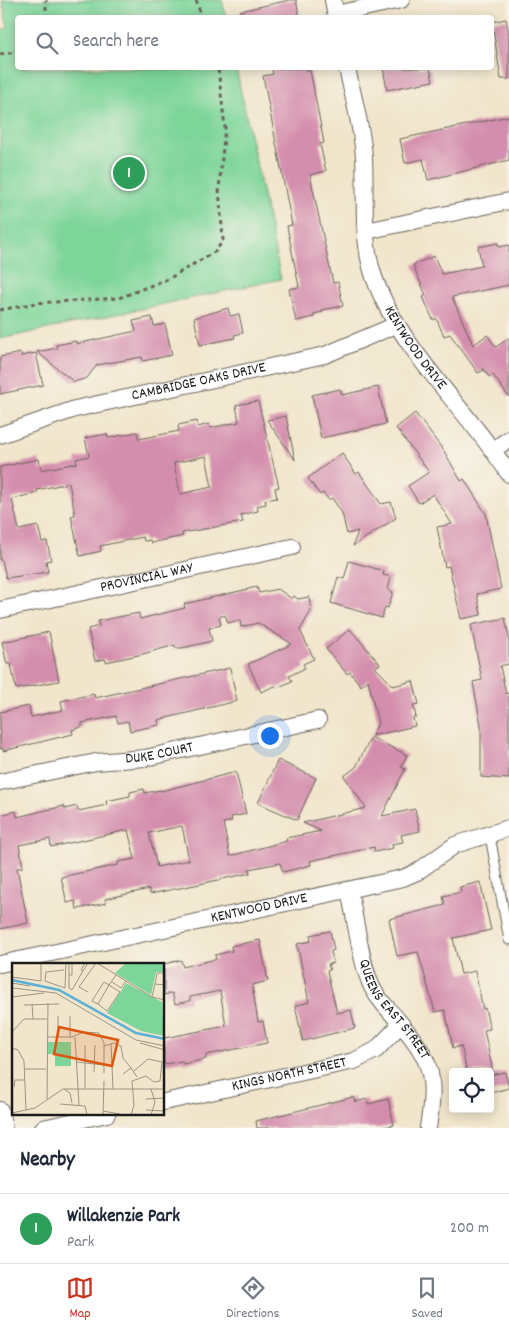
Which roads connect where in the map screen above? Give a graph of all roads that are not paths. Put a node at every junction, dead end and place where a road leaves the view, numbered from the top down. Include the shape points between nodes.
1 (401, 0) edge
2 (335, 11) edge
3 (347, 70) edge
4 (509, 201) edge
5 (366, 231) junction
6 (396, 325) junction
7 (0, 435) edge
8 (509, 439) edge
9 (493, 450) junction
10 (509, 474) edge
11 (292, 547) dead end
12 (0, 610) edge
13 (318, 720) dead end
14 (0, 782) edge
15 (509, 828) edge
16 (490, 836) junction
17 (350, 890) junction
18 (509, 940) edge
19 (0, 964) edge
20 (401, 1024) junction
21 (165, 1102) edge
22 (0, 1110) edge
23 (98, 1116) edge
24 (4, 1128) edge
25 (43, 1128) edge
26 (428, 1128) edge

1 - 2 street
3 - 5 street, KENTWOOD DRIVE via 362,142
4 - 5 street
5 - 6 street, KENTWOOD DRIVE via 373,275
6 - 7 street, CAMBRIDGE OAKS DRIVE via 325,355 75,409
6 - 9 street, KENTWOOD DRIVE
8 - 9 street
9 - 10 street, KENTWOOD DRIVE
11 - 12 street, PROVINCIAL WAY
13 - 14 street, DUKE COURT via 145,758 96,762
15 - 16 street, KENTWOOD DRIVE
16 - 17 street, KENTWOOD DRIVE via 455,845 411,875
16 - 18 lane
17 - 19 street, KENTWOOD DRIVE
17 - 20 street, QUEENS EAST STREET via 371,985
20 - 21 street, KINGS NORTH STREET via 376,1050 354,1061
20 - 26 street, QUEENS EAST STREET via 419,1046 430,1069 432,1095
22 - 24 street
23 - 25 street

